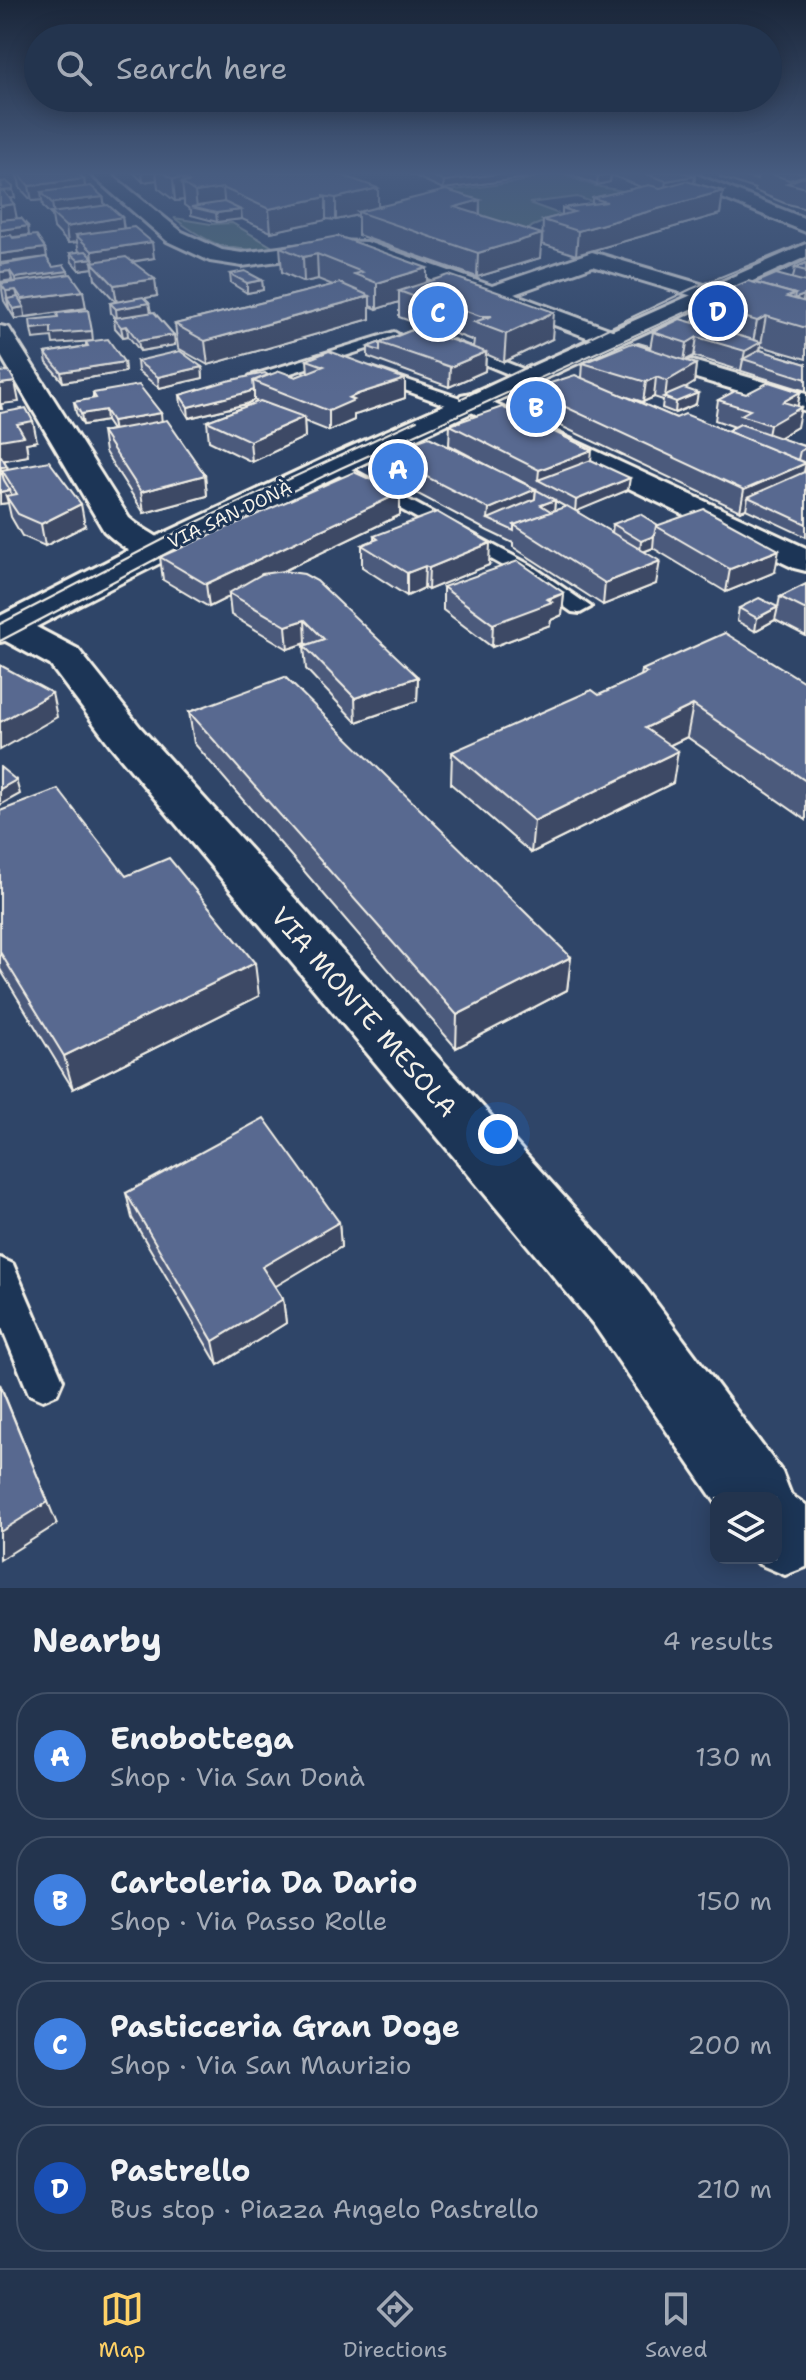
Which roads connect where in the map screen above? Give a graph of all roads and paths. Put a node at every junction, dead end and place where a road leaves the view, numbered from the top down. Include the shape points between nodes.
1 (189, 246) edge
2 (754, 246) edge
3 (706, 293) junction
4 (492, 294) junction
5 (0, 333) edge
6 (394, 336) edge
7 (606, 340) junction
8 (442, 341) edge
9 (327, 357) junction
10 (527, 376) junction
11 (256, 379) edge
12 (13, 380) edge
13 (467, 403) junction
14 (806, 403) edge
15 (334, 465) junction
16 (155, 550) junction
17 (806, 561) edge
18 (580, 607) dead end
19 (4, 629) edge
20 (0, 1276) edge
21 (43, 1380) dead end
22 (752, 1492) edge

1 - 4 street via 205,255 254,260 356,247
2 - 3 street, VIA SAN DONÀ
3 - 4 street via 592,259
3 - 7 street, VIA SAN DONÀ
4 - 7 street
5 - 12 street
6 - 9 lane
7 - 10 street, VIA SAN DONÀ
7 - 14 street
8 - 10 lane
9 - 11 lane
9 - 13 lane
10 - 13 street, VIA SAN DONÀ
12 - 16 street via 116,524
13 - 15 street, VIA SAN DONÀ
13 - 17 street
15 - 16 street, VIA SAN DONÀ
15 - 18 lane via 525,570
16 - 19 street, VIA SAN DONÀ
19 - 22 street, VIA MONTE MESOLA via 64,657 125,736 617,1303
20 - 21 lane

